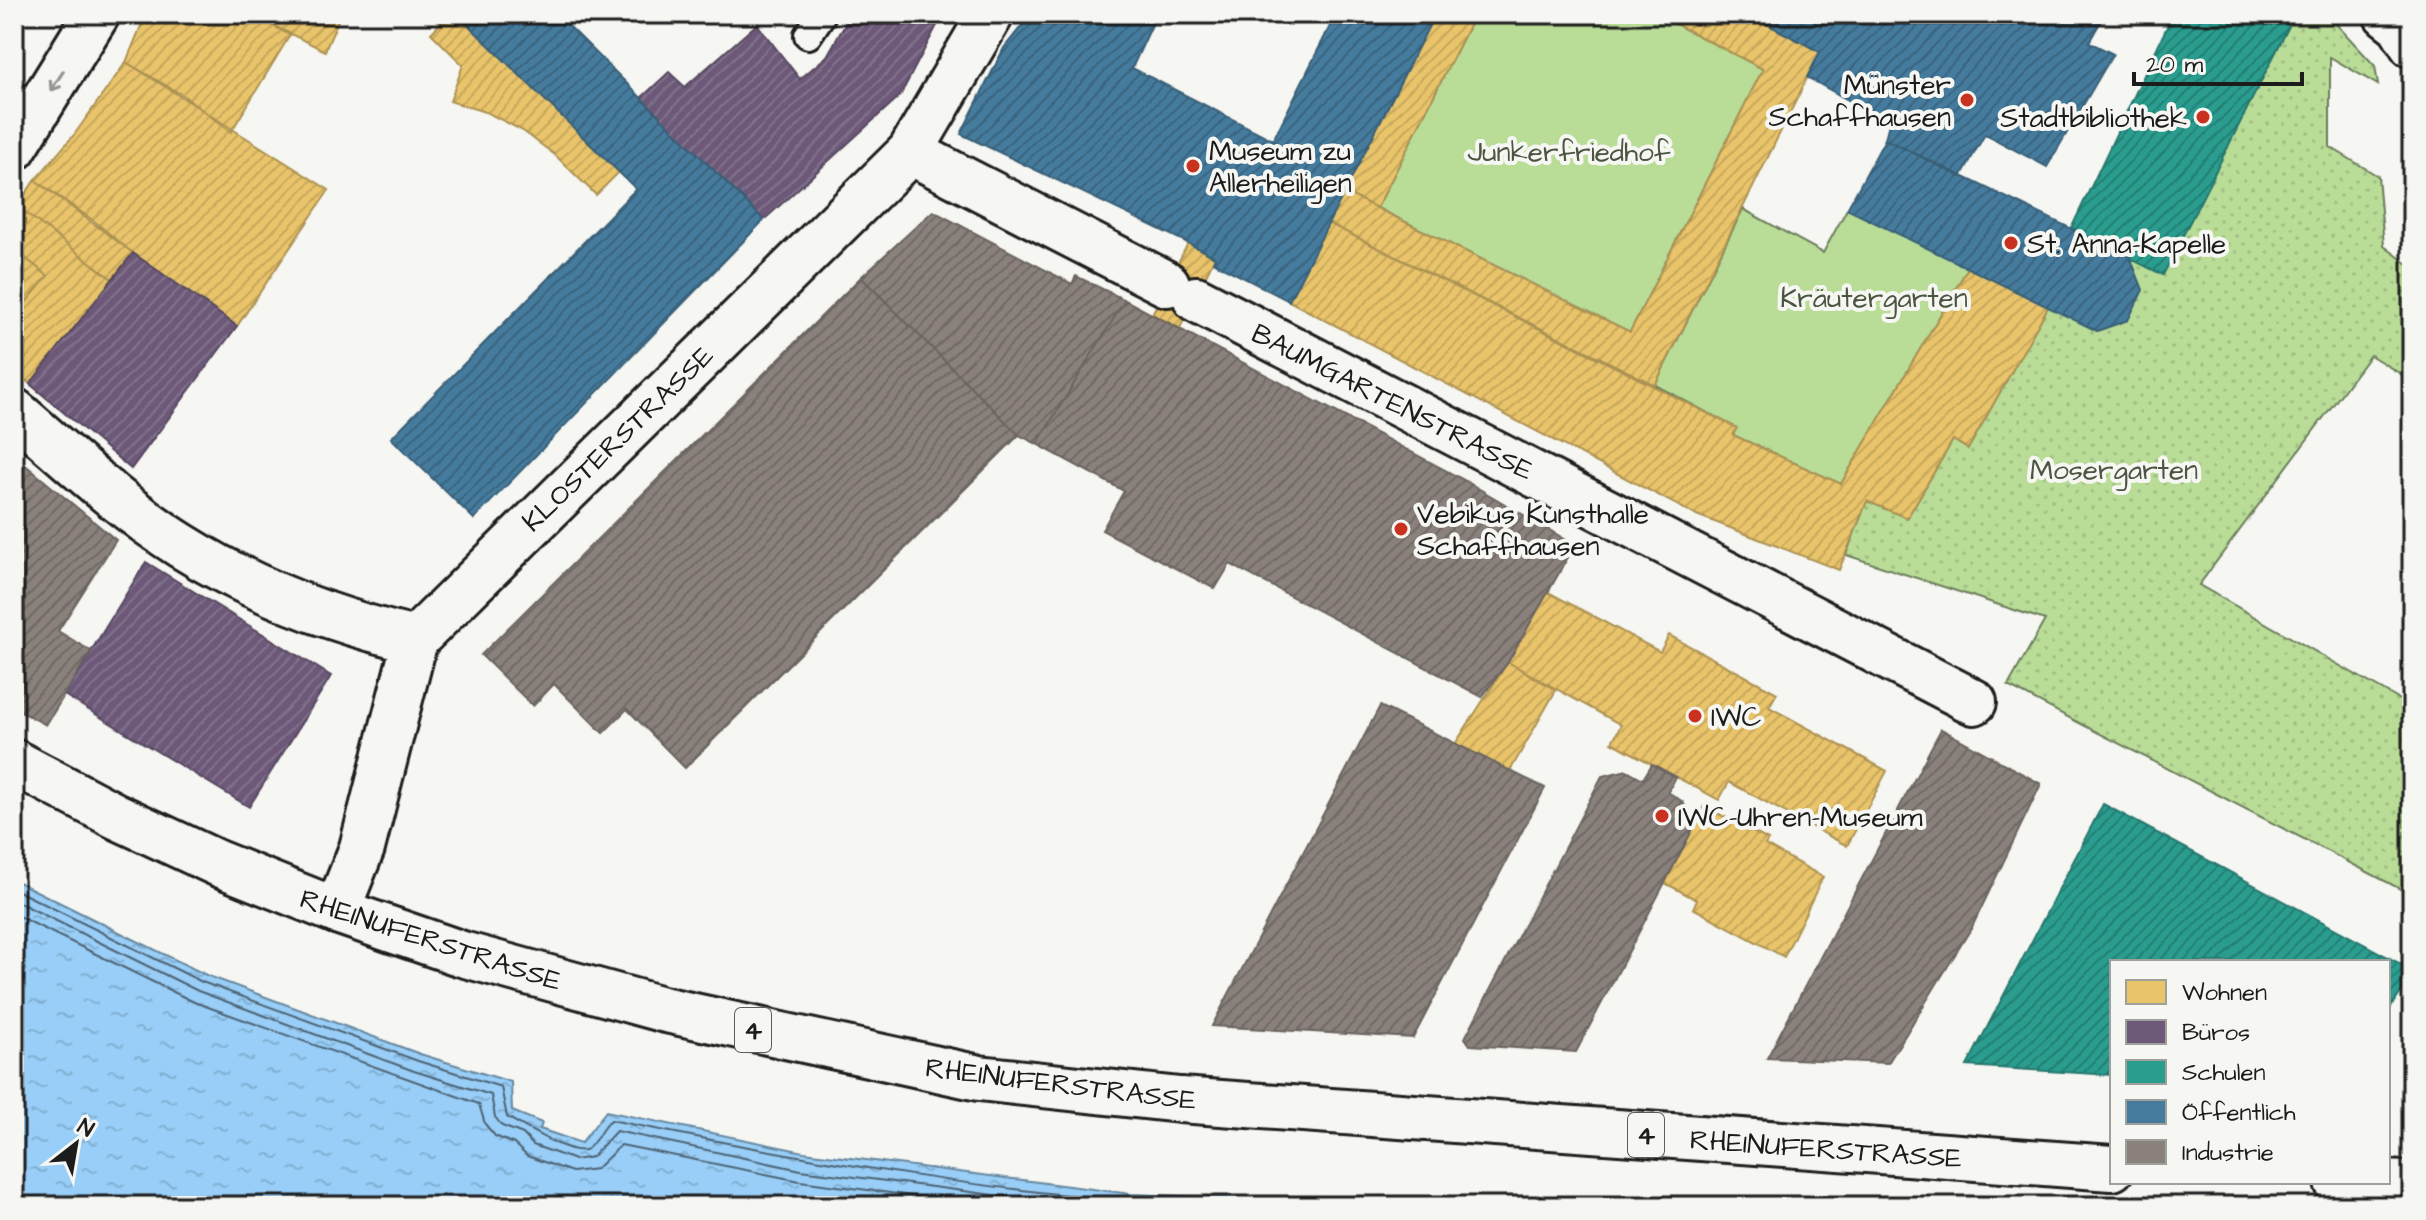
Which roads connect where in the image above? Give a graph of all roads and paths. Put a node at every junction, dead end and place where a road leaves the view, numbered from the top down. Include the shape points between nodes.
1 (97, 14) edge
2 (991, 14) edge
3 (14, 148) edge
4 (910, 152) junction
5 (14, 411) edge
6 (415, 640) junction
7 (1974, 702) dead end
8 (14, 762) edge
9 (337, 911) junction
10 (2110, 1168) edge
11 (2390, 1183) edge
12 (2412, 1184) edge

1 -> 3 street
2 - 4 street, KLOSTERSTRASSE
4 - 6 street, KLOSTERSTRASSE
4 - 7 street, BAUMGARTENSTRASSE
5 - 6 street via 126,506 224,570 358,625
6 - 9 street via 362,848
8 - 9 street, RHEINUFERSTRASSE / 4 via 130,823
9 - 10 street, RHEINUFERSTRASSE / 4 via 493,964 662,1009 979,1078 1180,1100
11 - 12 street

